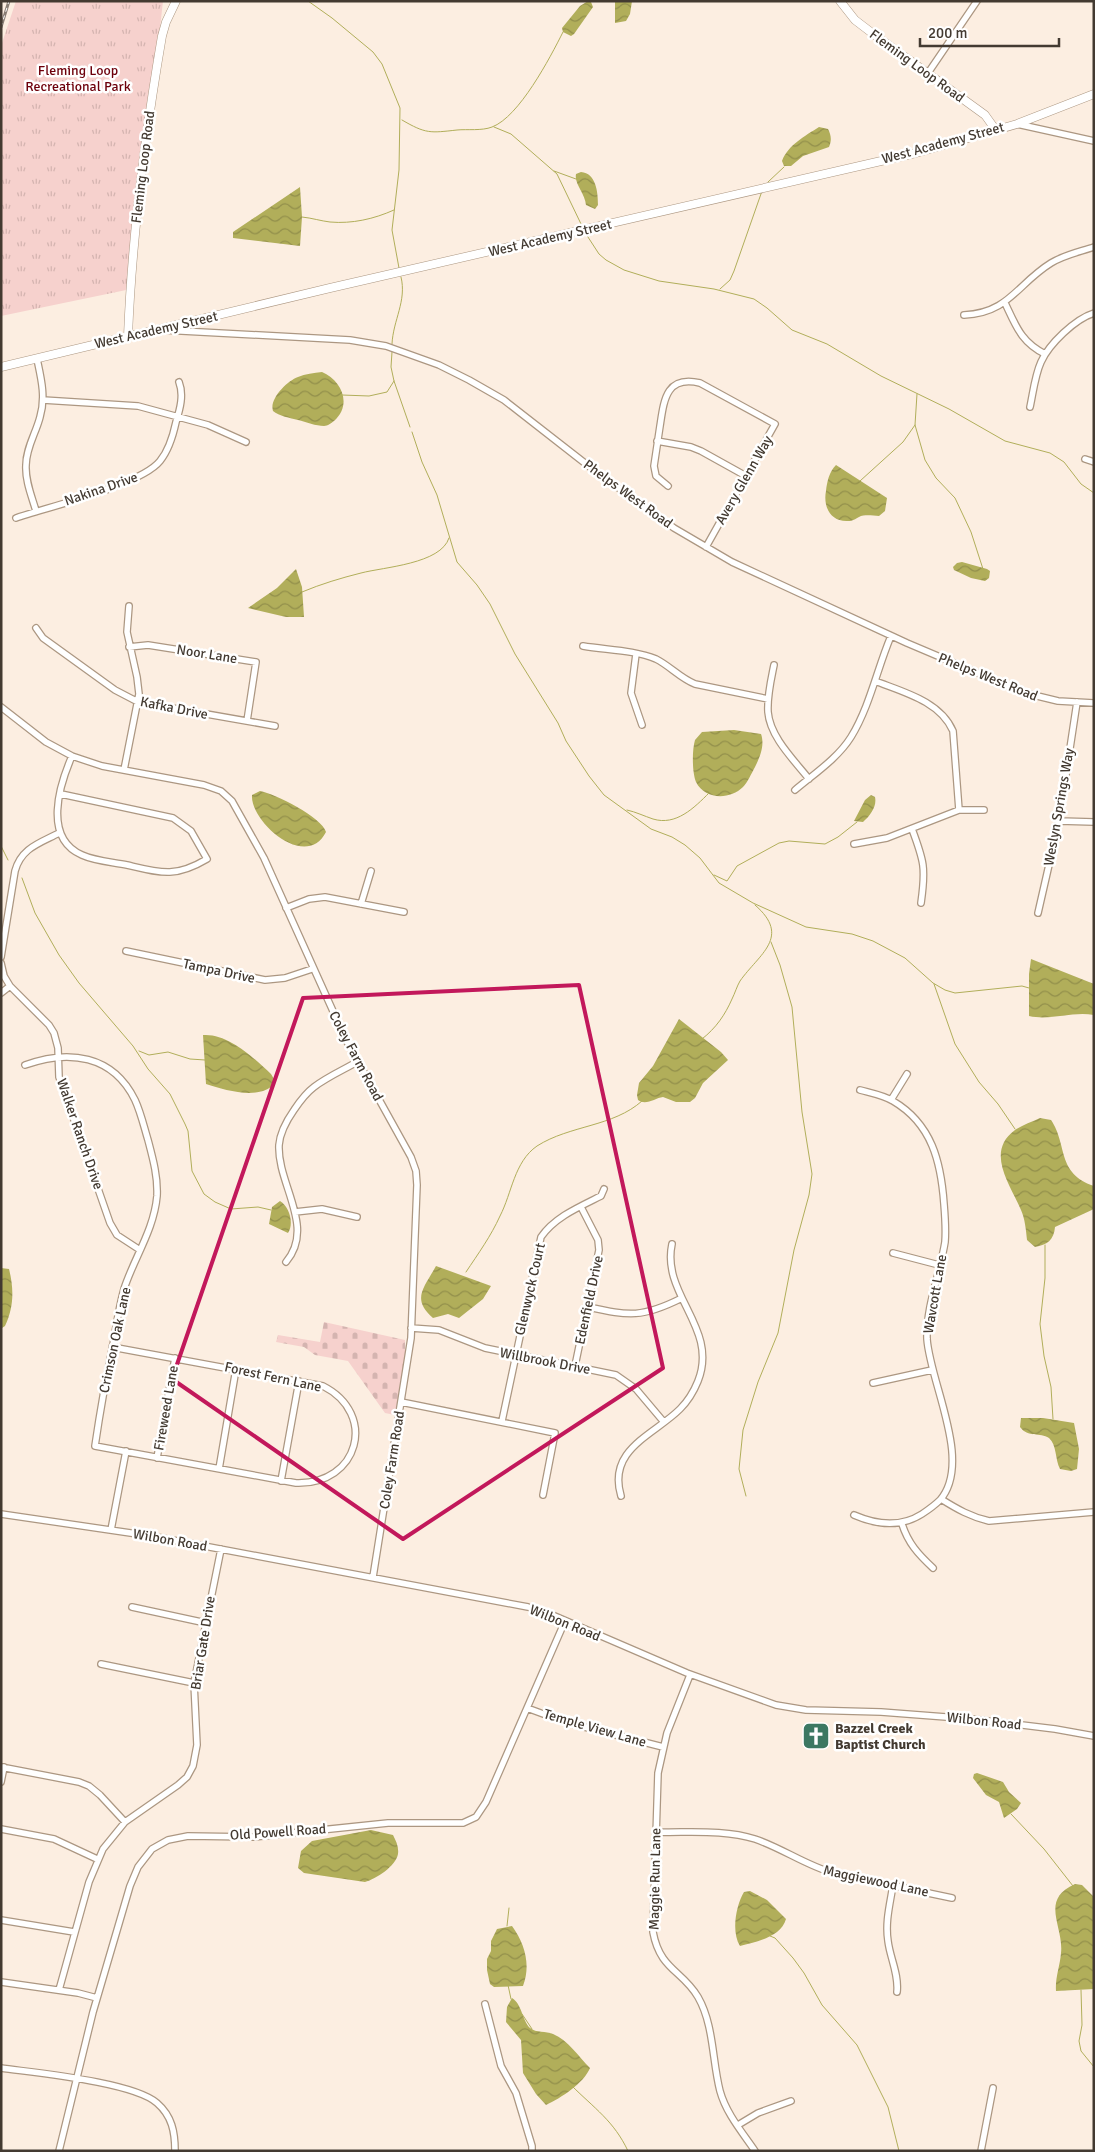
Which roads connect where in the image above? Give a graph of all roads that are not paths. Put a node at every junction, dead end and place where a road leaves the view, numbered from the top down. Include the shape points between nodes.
1 (176, 1) edge
2 (840, 1) edge
3 (977, 1) edge
4 (928, 72) junction
5 (1094, 94) edge
6 (1017, 124) junction
7 (995, 129) junction
8 (1094, 141) edge
9 (1094, 247) edge
10 (1005, 303) junction
11 (1094, 313) edge
12 (964, 315) dead end
13 (158, 330) junction
14 (128, 336) junction
15 (1045, 354) junction
16 (37, 359) junction
17 (1, 367) edge
18 (180, 382) dead end
19 (43, 400) junction
20 (1030, 407) dead end
21 (178, 416) junction
22 (657, 441) junction
23 (246, 442) dead end
24 (1085, 459) dead end
25 (1094, 462) edge
26 (746, 476) junction
27 (668, 486) dead end
28 (36, 511) junction
29 (16, 518) dead end
30 (706, 547) junction
31 (128, 606) dead end
32 (36, 628) dead end
33 (891, 636) junction
34 (583, 646) dead end
35 (130, 647) junction
36 (636, 654) junction
37 (774, 665) dead end
38 (875, 680) junction
39 (768, 699) junction
40 (138, 702) junction
41 (1077, 702) junction
42 (1094, 703) edge
43 (1, 707) edge
44 (246, 721) junction
45 (275, 726) dead end
46 (642, 726) dead end
47 (72, 756) junction
48 (124, 770) junction
49 (809, 779) junction
50 (794, 790) dead end
51 (61, 794) junction
52 (958, 810) junction
53 (984, 810) dead end
54 (1059, 821) junction
55 (1094, 822) edge
56 (912, 829) junction
57 (59, 833) junction
58 (854, 844) dead end
59 (371, 871) dead end
60 (921, 903) dead end
61 (361, 904) junction
62 (286, 908) junction
63 (404, 912) dead end
64 (1038, 913) dead end
65 (126, 951) dead end
66 (1, 957) edge
67 (1, 963) edge
68 (312, 969) junction
69 (10, 986) junction
70 (1, 993) edge
71 (58, 1056) junction
72 (357, 1062) junction
73 (25, 1065) dead end
74 (907, 1074) dead end
75 (860, 1090) dead end
76 (891, 1100) junction
77 (604, 1188) dead end
78 (581, 1206) junction
79 (295, 1212) junction
80 (357, 1217) dead end
81 (672, 1244) dead end
82 (140, 1250) junction
83 (893, 1253) dead end
84 (286, 1262) dead end
85 (939, 1265) junction
86 (682, 1298) junction
87 (588, 1307) junction
88 (411, 1328) junction
89 (112, 1346) junction
90 (515, 1354) junction
91 (174, 1358) junction
92 (575, 1366) junction
93 (236, 1369) junction
94 (932, 1370) junction
95 (299, 1381) junction
96 (873, 1383) dead end
97 (401, 1402) junction
98 (502, 1421) junction
99 (663, 1421) junction
100 (95, 1446) joint
101 (126, 1452) junction
102 (157, 1458) junction
103 (219, 1469) junction
104 (280, 1480) junction
105 (543, 1495) dead end
106 (621, 1496) dead end
107 (941, 1499) junction
108 (1094, 1512) edge
109 (1, 1514) edge
110 (854, 1515) dead end
111 (902, 1524) junction
112 (111, 1530) junction
113 (221, 1549) junction
114 (933, 1568) dead end
115 (373, 1577) junction
116 (132, 1607) dead end
117 (565, 1621) junction
118 (206, 1624) junction
119 (101, 1664) dead end
120 (690, 1675) junction
121 (194, 1683) junction
122 (527, 1708) junction
123 (1094, 1736) edge
124 (663, 1747) junction
125 (2, 1767) edge
126 (1, 1782) edge
127 (124, 1822) junction
128 (1, 1829) edge
129 (655, 1832) junction
130 (97, 1859) junction
131 (893, 1885) junction
132 (952, 1898) dead end
133 (1, 1920) edge
134 (74, 1932) junction
135 (1, 1982) edge
136 (59, 1990) junction
137 (897, 1992) dead end
138 (97, 1998) junction
139 (485, 2004) dead end
140 (1, 2068) edge
141 (76, 2079) junction
142 (992, 2088) dead end
143 (791, 2101) dead end
144 (738, 2125) junction
145 (59, 2151) edge
146 (175, 2151) edge
147 (532, 2151) edge
148 (755, 2151) edge
149 (981, 2151) edge

1 - 14 main road, Fleming Loop Road via 162,36 144,145
2 - 4 main road, Fleming Loop Road via 872,33
3 - 4 street
4 - 7 main road, Fleming Loop Road via 985,115
5 - 6 main road, West Academy Street
6 - 7 main road, West Academy Street
6 - 8 street
7 - 13 main road, West Academy Street via 916,153
9 - 10 street via 1051,263
10 - 12 street via 989,312
10 - 15 street via 1023,339
11 - 15 street via 1077,321
13 - 14 main road, West Academy Street
13 - 30 street, Phelps West Road via 350,340 386,346 431,362 504,400 595,471
14 - 16 main road, West Academy Street
15 - 20 street via 1039,366
16 - 17 main road, West Academy Street
16 - 19 street
18 - 21 street, Nakina Drive via 183,391
19 - 21 street via 138,406
19 - 28 street via 26,463
21 - 23 street
21 - 28 street, Nakina Drive via 167,451 146,474
22 - 26 street via 691,447
22 - 26 street, Avery Glenn Way via 664,400 669,390 684,381 700,383 775,424
22 - 27 street, Avery Glenn Way via 656,476
24 - 25 street
26 - 30 street, Avery Glenn Way
28 - 29 street, Nakina Drive
30 - 33 street, Phelps West Road
31 - 35 street
32 - 40 street, Kafka Drive via 43,638 115,690
33 - 38 street
33 - 41 street, Phelps West Road via 1025,693
34 - 36 street
35 - 40 street
35 - 44 street, Noor Lane via 148,645 256,662
36 - 39 street via 655,659 695,684
36 - 46 street via 632,692
37 - 39 street
38 - 49 street via 862,717 850,738
38 - 52 street via 920,700 948,720 953,731
39 - 49 street via 773,731
40 - 44 street, Kafka Drive
40 - 48 street
41 - 42 street, Phelps West Road
41 - 54 street, Weslyn Springs Way
43 - 47 street, Coley Farm Road via 38,737
44 - 45 street, Kafka Drive
47 - 48 street, Coley Farm Road
47 - 51 street
48 - 62 street, Coley Farm Road via 204,784 225,794 237,808
49 - 50 street
51 - 57 street via 57,815
51 - 57 street via 173,818 191,831 207,859 184,870 160,872 84,856 70,848
52 - 53 street
52 - 56 street
54 - 55 street
54 - 64 street, Weslyn Springs Way
56 - 58 street
56 - 60 street via 923,858 925,875
57 - 66 street via 33,846 18,861
59 - 61 street
61 - 62 street via 319,897
61 - 63 street
62 - 68 street, Coley Farm Road
65 - 68 street, Tampa Drive via 265,980 285,978
67 - 69 street, Walker Ranch Drive
68 - 72 street, Coley Farm Road
69 - 70 street
69 - 71 street, Walker Ranch Drive via 52,1028 58,1042
71 - 73 street, Crimson Oak Lane
71 - 82 street, Walker Ranch Drive via 59,1077 110,1222 116,1235
71 - 82 street, Crimson Oak Lane via 79,1057 106,1068 124,1084 136,1103 157,1183 154,1214
72 - 79 street via 312,1088 282,1131 280,1153
72 - 88 street, Coley Farm Road via 416,1171
74 - 76 street
75 - 76 street, Wavcott Lane
76 - 85 street, Wavcott Lane via 914,1118 938,1157 945,1216 945,1241
77 - 78 street, Glenwyck Court via 601,1196
78 - 87 street, Edenfield Drive via 598,1240 599,1250
78 - 90 street, Glenwyck Court via 556,1220 541,1237
79 - 80 street via 322,1209
79 - 84 street via 296,1246
81 - 86 street via 670,1270
82 - 89 street, Crimson Oak Lane via 124,1288
83 - 85 street
85 - 94 street, Wavcott Lane via 928,1328
86 - 87 street via 638,1314
86 - 99 street via 700,1338 702,1369 693,1392 679,1410
87 - 92 street, Edenfield Drive
88 - 90 street, Willbrook Drive via 439,1330 478,1346
88 - 97 street, Coley Farm Road
89 - 91 street, Forest Fern Lane
89 - 100 street, Crimson Oak Lane
90 - 92 street, Willbrook Drive
90 - 98 street, Glenwyck Court
91 - 93 street, Forest Fern Lane
91 - 102 street, Fireweed Lane
92 - 99 street, Willbrook Drive via 616,1375 636,1389
93 - 95 street, Forest Fern Lane
93 - 103 street
94 - 96 street
94 - 107 street, Wavcott Lane via 952,1450 949,1482
95 - 104 street
95 - 104 street, Forest Fern Lane via 323,1386 342,1399 353,1419 355,1440 344,1466 332,1476 306,1484
97 - 98 street
97 - 115 street, Coley Farm Road
98 - 105 street via 555,1432
99 - 106 street via 630,1447 624,1457 618,1486
100 - 101 street, Forest Fern Lane
101 - 102 street, Forest Fern Lane
101 - 112 street
102 - 103 street, Forest Fern Lane
103 - 104 street, Forest Fern Lane
107 - 108 street via 961,1512 989,1521
107 - 111 street
109 - 112 street, Wilbon Road
110 - 111 street via 871,1522
111 - 114 street via 907,1539
112 - 113 street, Wilbon Road
113 - 115 street, Wilbon Road
113 - 118 street, Briar Gate Drive
115 - 117 street, Wilbon Road via 528,1607
116 - 118 street
117 - 120 street, Wilbon Road
117 - 122 street, Old Powell Road
118 - 121 street, Briar Gate Drive
119 - 121 street
120 - 123 street, Wilbon Road via 787,1707 963,1718
120 - 124 street, Maggie Run Lane
121 - 127 street, Briar Gate Drive via 198,1745 193,1766 178,1785
122 - 124 street, Temple View Lane via 565,1722
122 - 138 street, Old Powell Road via 480,1814 469,1822 388,1823 253,1837 188,1836 161,1844 147,1855 134,1875
124 - 129 street, Maggie Run Lane via 657,1779
125 - 126 street
125 - 127 street via 89,1786
127 - 130 street, Briar Gate Drive
128 - 130 street via 54,1839
129 - 131 street, Maggiewood Lane via 748,1837 823,1870
129 - 144 street, Maggie Run Lane via 654,1938 666,1963 701,2003 720,2090
130 - 134 street, Briar Gate Drive
131 - 132 street, Maggiewood Lane
131 - 137 street via 887,1930 898,1980
133 - 134 street
134 - 136 street, Briar Gate Drive
135 - 136 street
136 - 138 street
138 - 141 street, Old Powell Road
139 - 147 street via 501,2066 516,2093
140 - 141 street
141 - 145 street, Old Powell Road
141 - 146 street via 148,2096 169,2118 175,2135
142 - 149 street
143 - 144 street via 758,2113
144 - 148 street, Maggie Run Lane

